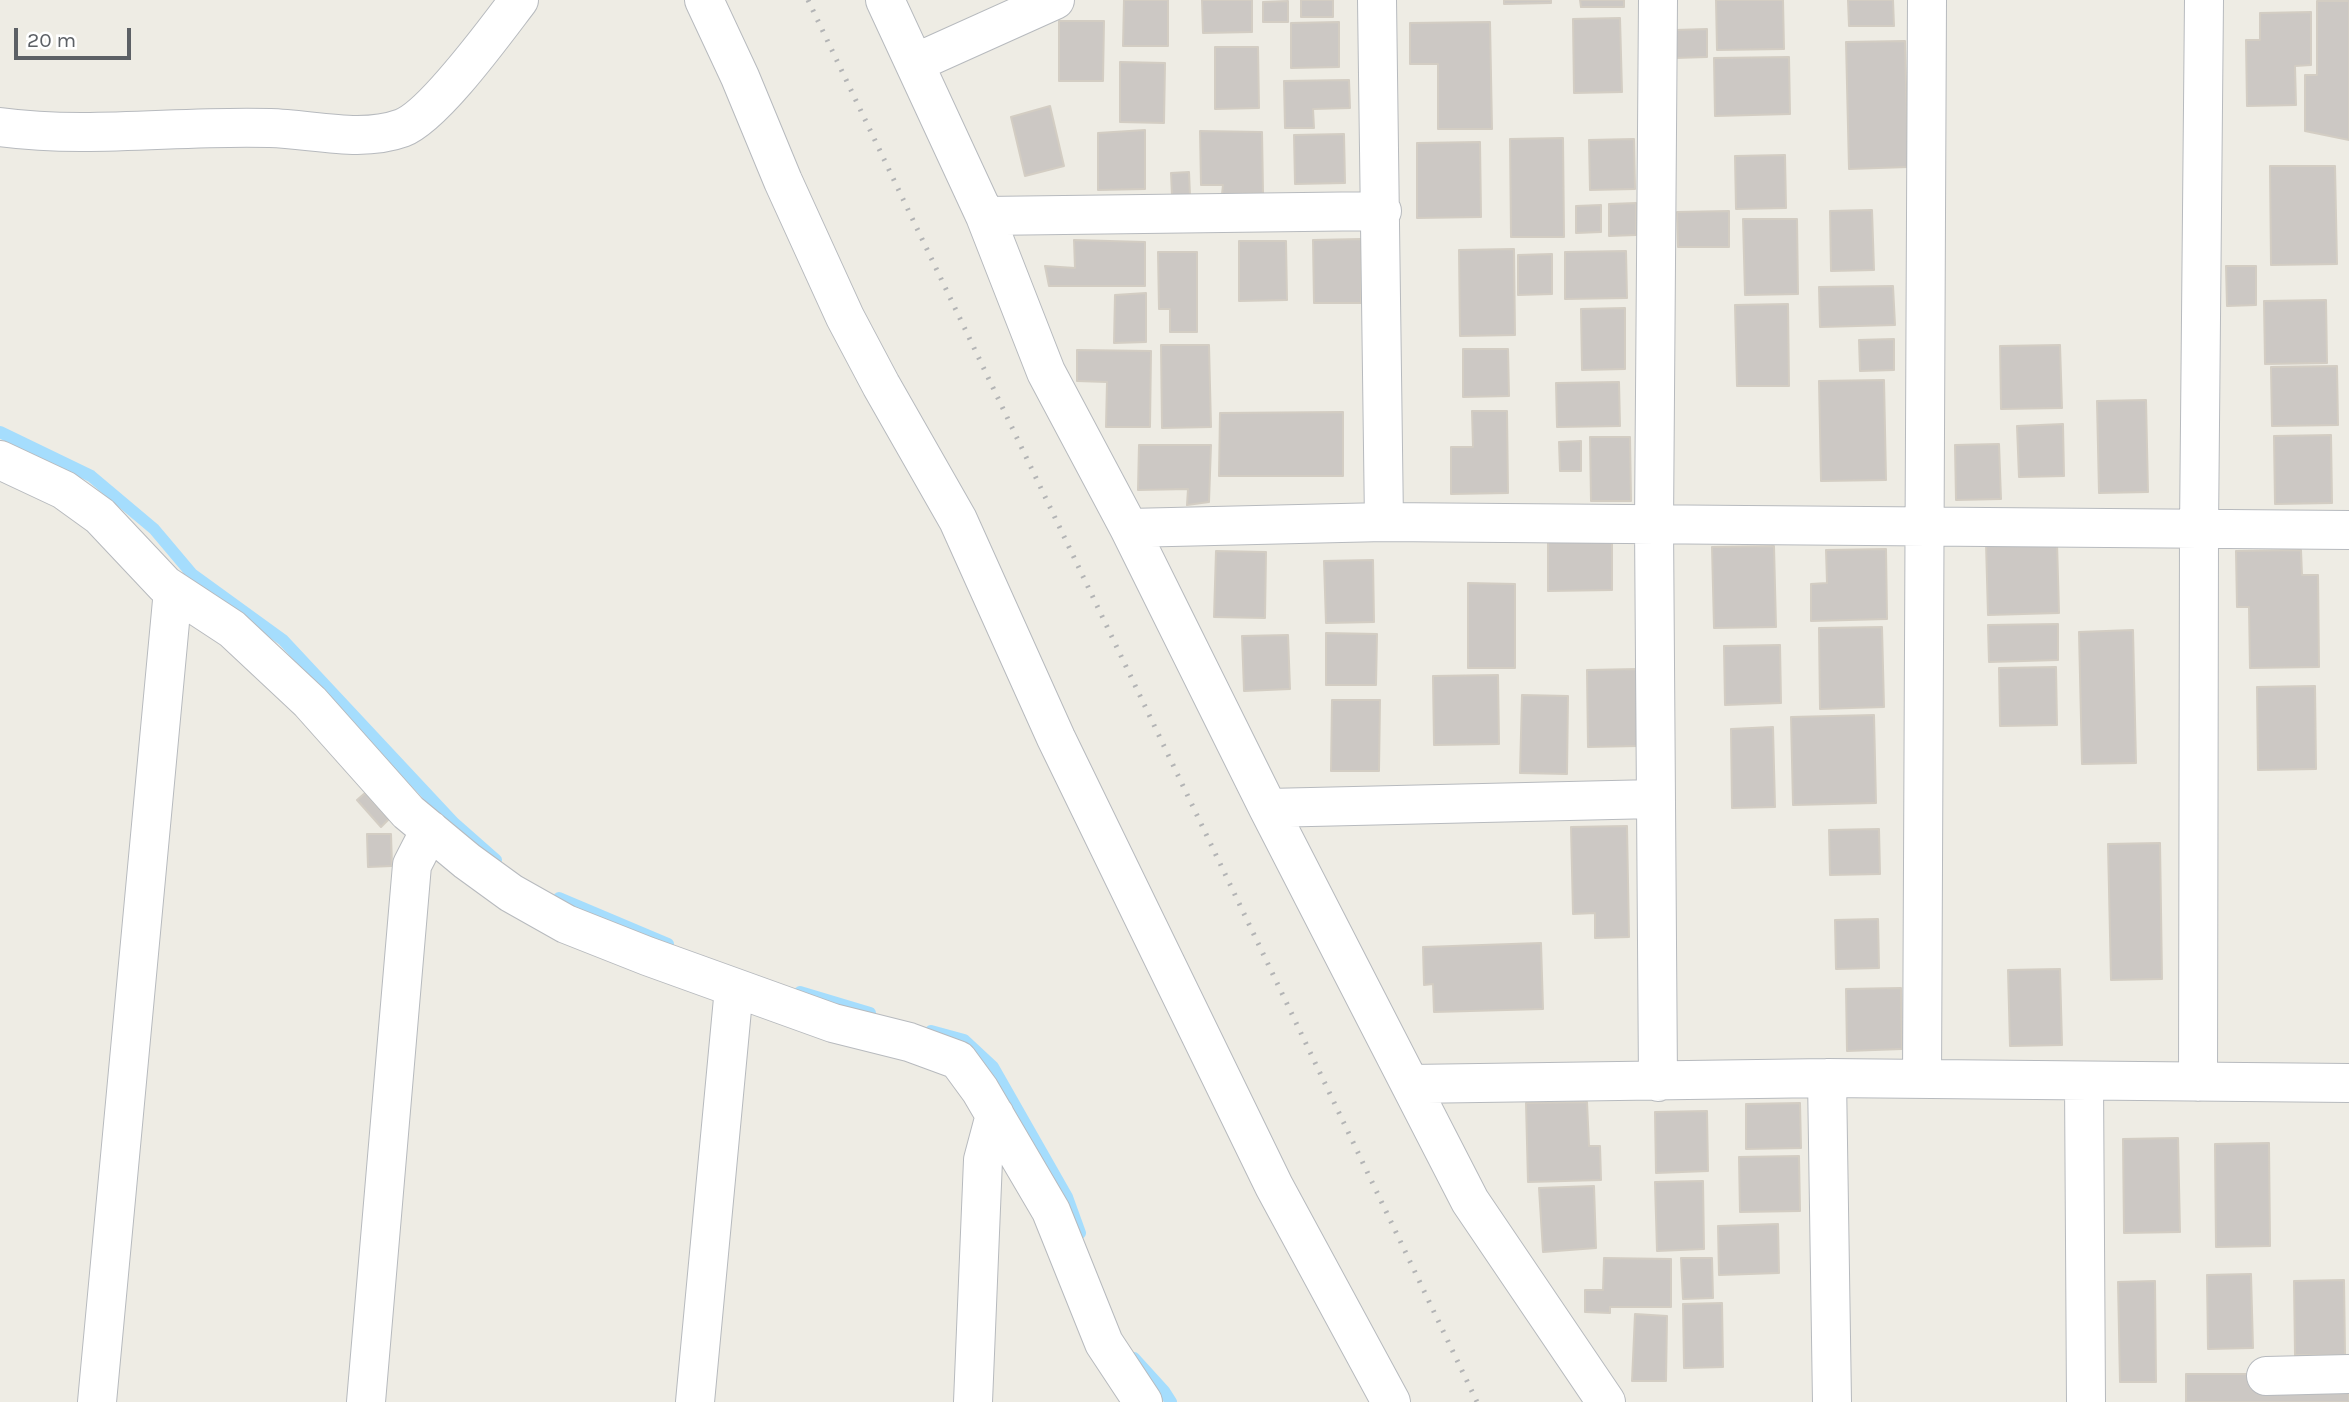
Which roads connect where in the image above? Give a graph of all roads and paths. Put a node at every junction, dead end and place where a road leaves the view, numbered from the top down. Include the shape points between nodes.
1 (519, 0) edge
2 (704, 0) edge
3 (886, 0) edge
4 (1055, 0) edge
5 (1377, 0) edge
6 (1658, 0) edge
7 (1927, 0) edge
8 (2204, 0) edge
9 (915, 63) junction
10 (0, 127) edge
11 (1382, 211) junction
12 (985, 216) junction
13 (0, 460) edge
14 (1384, 522) junction
15 (1654, 524) junction
16 (1926, 525) junction
17 (1129, 528) junction
18 (2199, 530) junction
19 (2349, 530) edge
20 (173, 590) junction
21 (1655, 799) junction
22 (1268, 808) junction
23 (430, 830) junction
24 (734, 988) junction
25 (1827, 1078) junction
26 (1922, 1079) junction
27 (2084, 1081) junction
28 (1658, 1082) junction
29 (2198, 1082) junction
30 (2349, 1083) edge
31 (1410, 1084) junction
32 (995, 1115) junction
33 (2349, 1374) edge
34 (2266, 1376) dead end
35 (97, 1402) edge
36 (366, 1402) edge
37 (695, 1402) edge
38 (973, 1402) edge
39 (1143, 1402) edge
40 (1391, 1402) edge
41 (1606, 1402) edge
42 (1832, 1402) edge
43 (2086, 1402) edge

1 - 10 street via 428,111 402,128 368,134 271,128 82,132
2 - 40 street via 845,317 958,520 1056,738 1273,1186
3 - 9 street
4 - 9 street
5 - 11 street
6 - 15 street
7 - 16 street
8 - 18 street
9 - 12 street
11 - 12 street
11 - 14 street
12 - 17 street via 1046,372
13 - 20 street via 64,489 100,516
14 - 15 street
14 - 17 street
15 - 16 street
15 - 21 street
16 - 18 street
16 - 26 street
17 - 22 street
18 - 19 street
18 - 29 street
20 - 23 street via 252,647
20 - 35 street
21 - 22 street
21 - 28 street
22 - 31 street
23 - 24 street via 511,893 566,924
23 - 36 street via 412,865
24 - 32 street via 958,1060
24 - 37 street
25 - 26 street
25 - 28 street
25 - 42 street
26 - 27 street
27 - 29 street
27 - 43 street
28 - 31 street
29 - 30 street
31 - 41 street via 1470,1201
32 - 38 street via 983,1160
32 - 39 street via 1051,1211 1104,1343
33 - 34 street

